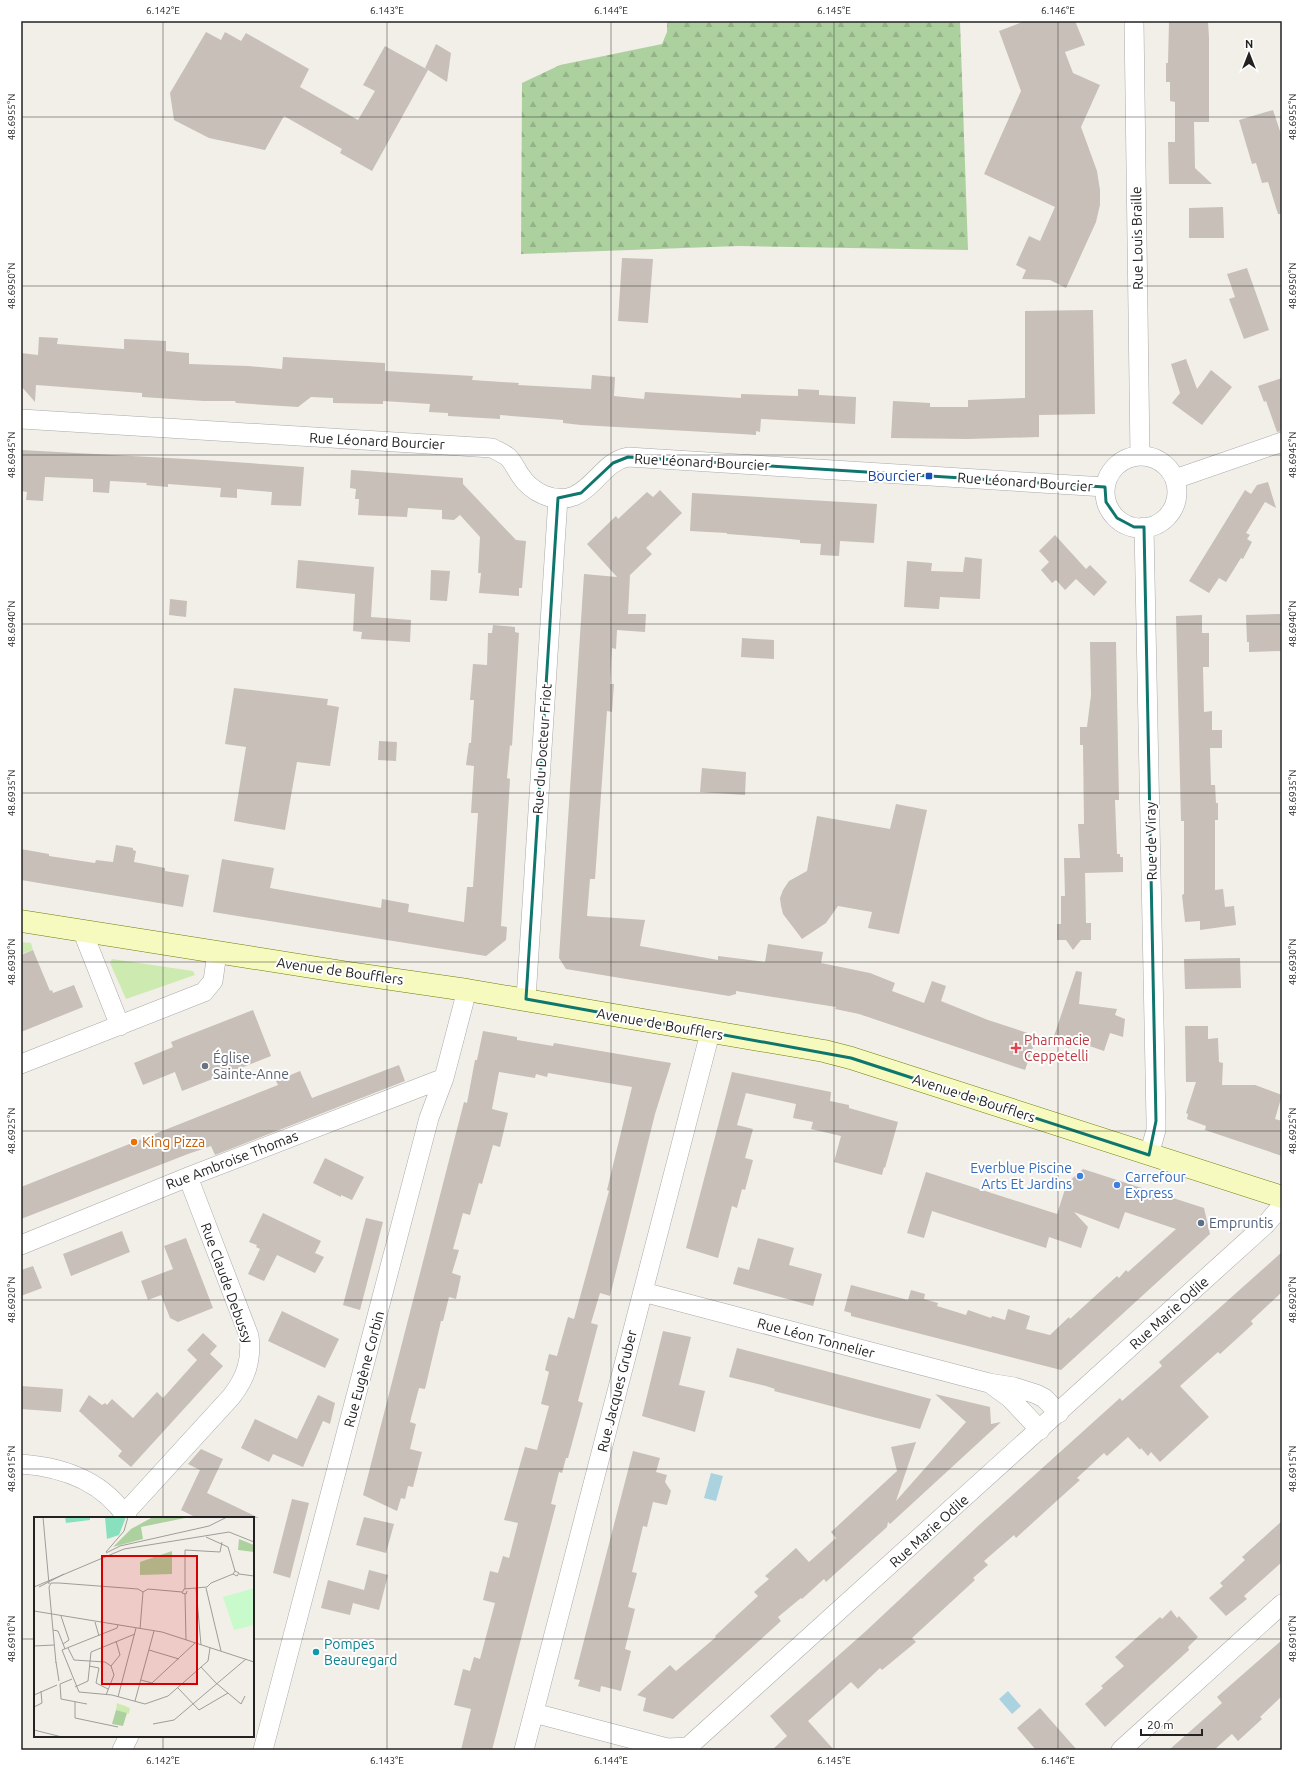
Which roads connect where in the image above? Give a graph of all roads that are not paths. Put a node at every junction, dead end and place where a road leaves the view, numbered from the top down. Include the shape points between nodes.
1 (1134, 21) edge
2 (21, 419) edge
3 (1282, 442) edge
4 (1140, 456) junction
5 (1175, 479) junction
6 (1105, 487) junction
7 (558, 498) junction
8 (1144, 527) junction
9 (21, 921) edge
10 (82, 930) junction
11 (218, 953) junction
12 (467, 990) junction
13 (526, 999) junction
14 (120, 1026) junction
15 (710, 1033) junction
16 (21, 1064) edge
17 (444, 1078) junction
18 (1149, 1155) junction
19 (188, 1177) junction
20 (1282, 1197) edge
21 (1282, 1203) edge
22 (21, 1245) edge
23 (643, 1292) junction
24 (989, 1383) junction
25 (1058, 1413) junction
26 (1040, 1430) junction
27 (21, 1464) edge
28 (125, 1516) edge
29 (1282, 1604) edge
30 (534, 1713) junction
31 (128, 1737) edge
32 (122, 1750) edge
33 (263, 1750) edge
34 (524, 1750) edge
35 (1121, 1750) edge

1 - 4 street, Rue Louis Braille
2 - 7 street, Rue Léonard Bourcier via 492,448 507,457 533,489 549,497
3 - 5 street
4 - 5 street via 1161,462
4 - 6 street via 1131,457 1114,468
5 - 8 street via 1176,502 1172,511 1157,524
6 - 7 street, Rue Léonard Bourcier via 628,457 613,463 581,493
6 - 8 street via 1106,502 1116,518 1134,527
7 - 13 street, Rue du Docteur Friot
8 - 18 street, Rue de Viray via 1156,1121
9 - 10 street, Avenue de Boufflers
10 - 11 street, Avenue de Boufflers
10 - 14 street
11 - 12 street, Avenue de Boufflers
11 - 14 street via 213,982 204,992
12 - 13 street, Avenue de Boufflers
12 - 17 street, Rue Eugène Corbin
13 - 15 street, Avenue de Boufflers
14 - 16 street
15 - 18 street, Avenue de Boufflers via 851,1058
15 - 23 street, Rue Jacques Gruber
17 - 19 street, Rue Ambroise Thomas
17 - 33 street, Rue Eugène Corbin via 429,1118
18 - 20 street, Avenue de Boufflers
19 - 22 street, Rue Ambroise Thomas
19 - 28 street, Rue Claude Debussy via 249,1336 250,1361 241,1385
21 - 25 street, Rue Marie Odile via 1266,1224
23 - 24 street, Rue Léon Tonnelier
23 - 30 street, Rue Jacques Gruber
24 - 25 street, Rue Léon Tonnelier via 1036,1394 1044,1398
24 - 26 street, Rue Léon Tonnelier via 1010,1398
25 - 26 street, Rue Marie Odile
26 - 30 street, Rue Marie Odile via 688,1747 667,1748
27 - 28 street via 54,1468 83,1479 97,1487
29 - 35 street
30 - 34 street, Rue Jacques Gruber
31 - 32 street

